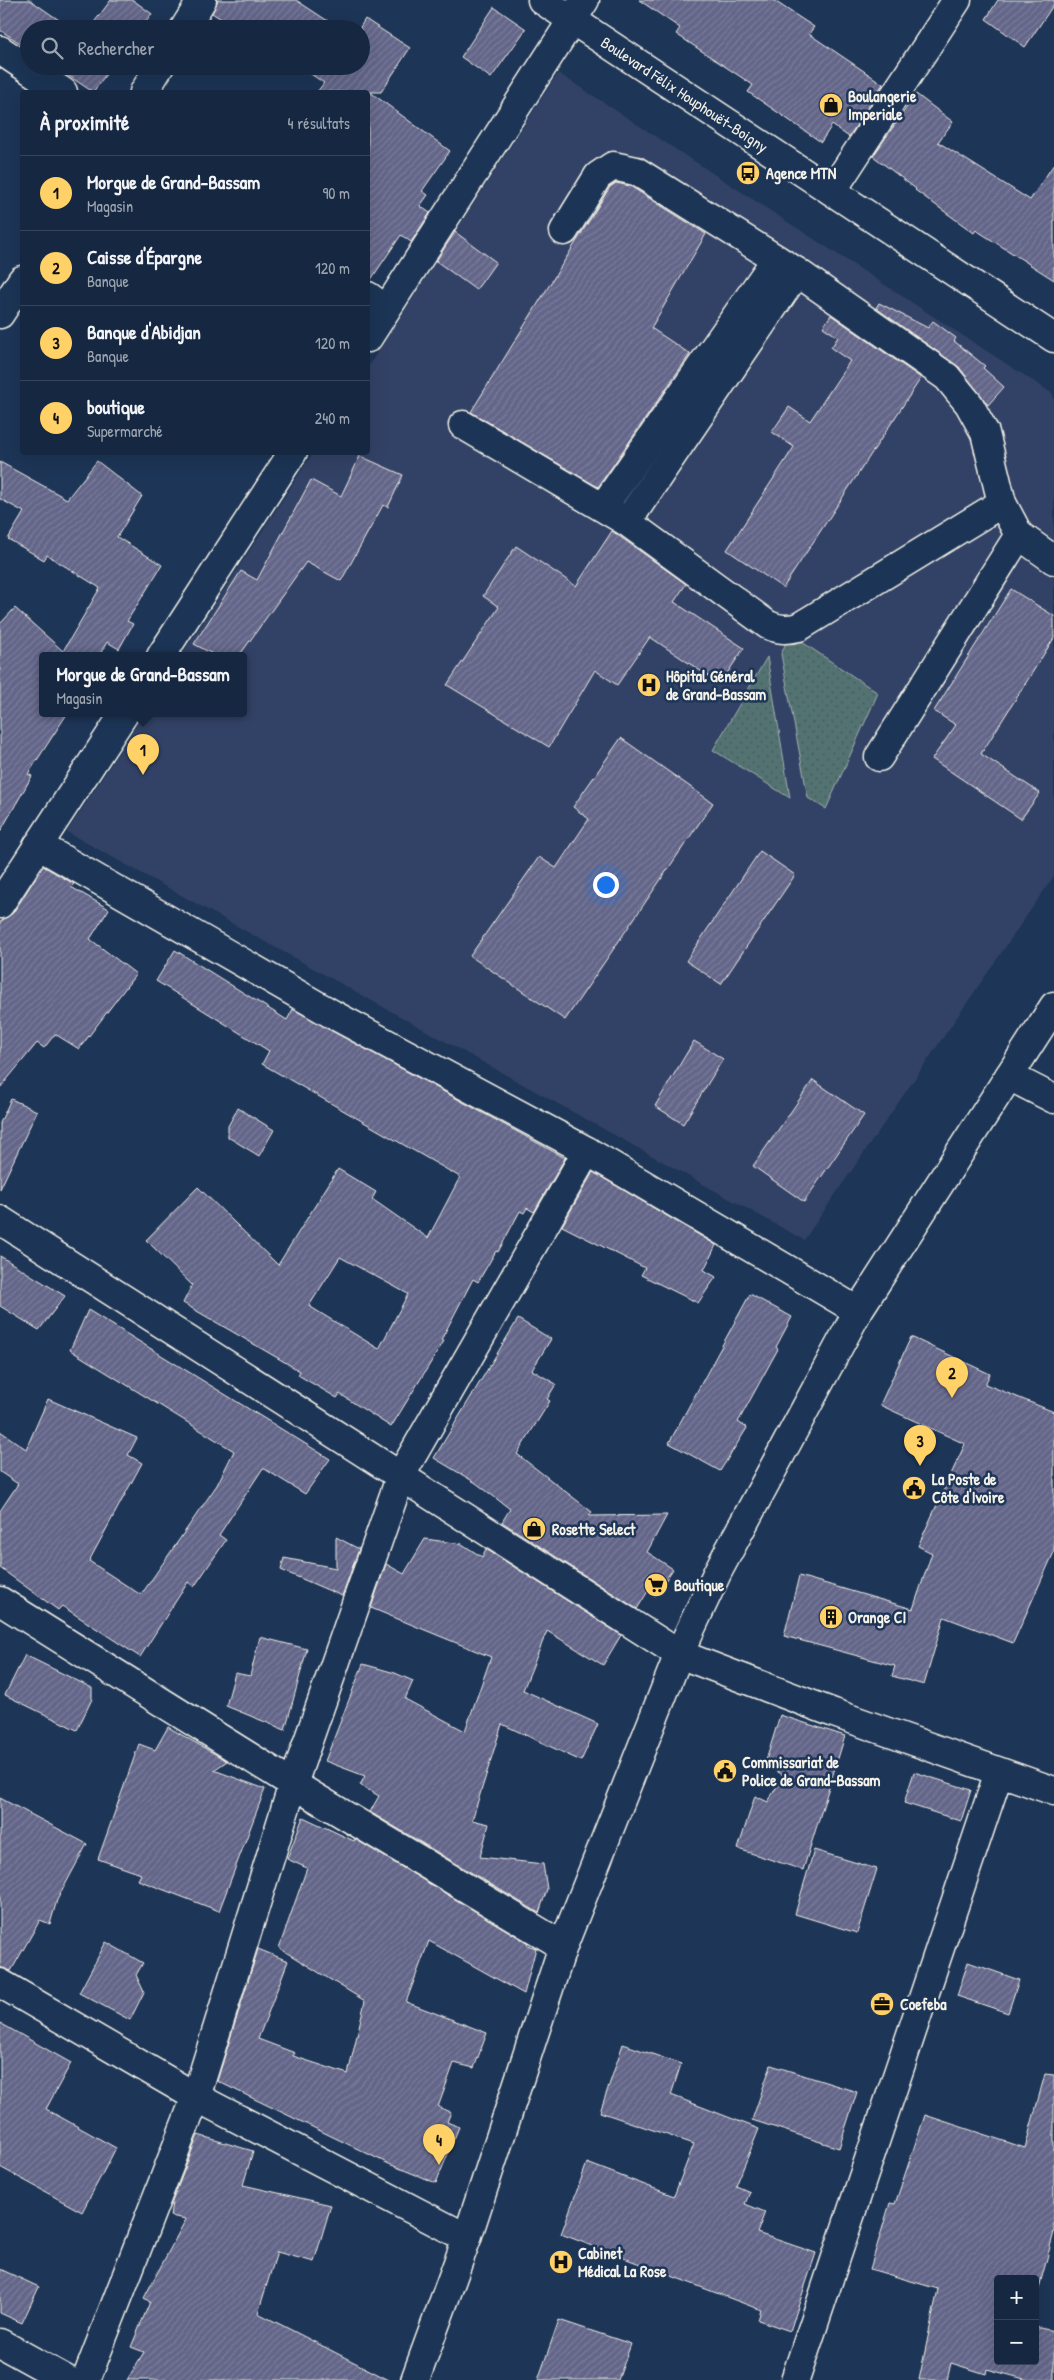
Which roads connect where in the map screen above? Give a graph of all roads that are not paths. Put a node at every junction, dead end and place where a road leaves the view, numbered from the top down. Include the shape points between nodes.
1 (202, 0) edge
2 (542, 0) edge
3 (957, 0) edge
4 (578, 10) edge
5 (190, 20) edge
6 (0, 50) edge
7 (20, 63) edge
8 (38, 75) edge
9 (154, 75) edge
10 (60, 90) edge
11 (145, 90) edge
12 (832, 191) junction
13 (564, 231) dead end
14 (786, 265) junction
15 (20, 283) edge
16 (377, 302) edge
17 (0, 314) edge
18 (370, 330) edge
19 (1054, 338) edge
20 (463, 425) dead end
21 (291, 455) edge
22 (1002, 502) junction
23 (604, 508) junction
24 (627, 522) junction
25 (1019, 535) junction
26 (1054, 560) edge
27 (164, 652) edge
28 (122, 717) edge
29 (879, 757) dead end
30 (38, 845) junction
31 (0, 904) edge
32 (1054, 1006) edge
33 (1008, 1076) junction
34 (1054, 1098) edge
35 (587, 1151) junction
36 (0, 1220) edge
37 (858, 1311) junction
38 (401, 1475) junction
39 (0, 1601) edge
40 (678, 1654) junction
41 (999, 1772) junction
42 (293, 1784) junction
43 (1054, 1791) edge
44 (563, 1946) junction
45 (0, 1983) edge
46 (196, 2097) junction
47 (466, 2238) junction
48 (0, 2343) edge
49 (419, 2379) edge
50 (67, 2380) edge
51 (86, 2380) edge
52 (795, 2380) edge

1 - 5 street
2 - 4 street, Boulevard Félix Houphouët-Boigny
3 - 12 street
4 - 12 street, Boulevard Félix Houphouët-Boigny
4 - 16 street
6 - 7 street
8 - 10 street
9 - 11 street
12 - 19 street, Boulevard Félix Houphouët-Boigny
13 - 14 street via 598,176 613,166 636,171
14 - 22 street via 947,377 969,404 985,433
14 - 23 street
14 - 24 street
15 - 17 street
16 - 18 street
20 - 23 street
21 - 27 street
22 - 24 street via 799,627 786,630 768,625
22 - 25 street
23 - 24 street
25 - 26 street
25 - 29 street
28 - 30 street
30 - 31 street
30 - 35 street via 332,1014
32 - 33 street
33 - 34 street
33 - 37 street
35 - 37 street
35 - 38 street
36 - 38 street
37 - 40 street via 718,1571
38 - 40 street
38 - 42 street
39 - 42 street
40 - 41 street
40 - 44 street
41 - 43 street
41 - 52 street
42 - 44 street
42 - 46 street
44 - 47 street
45 - 46 street
46 - 47 street
46 - 51 street
47 - 49 street
48 - 50 street

